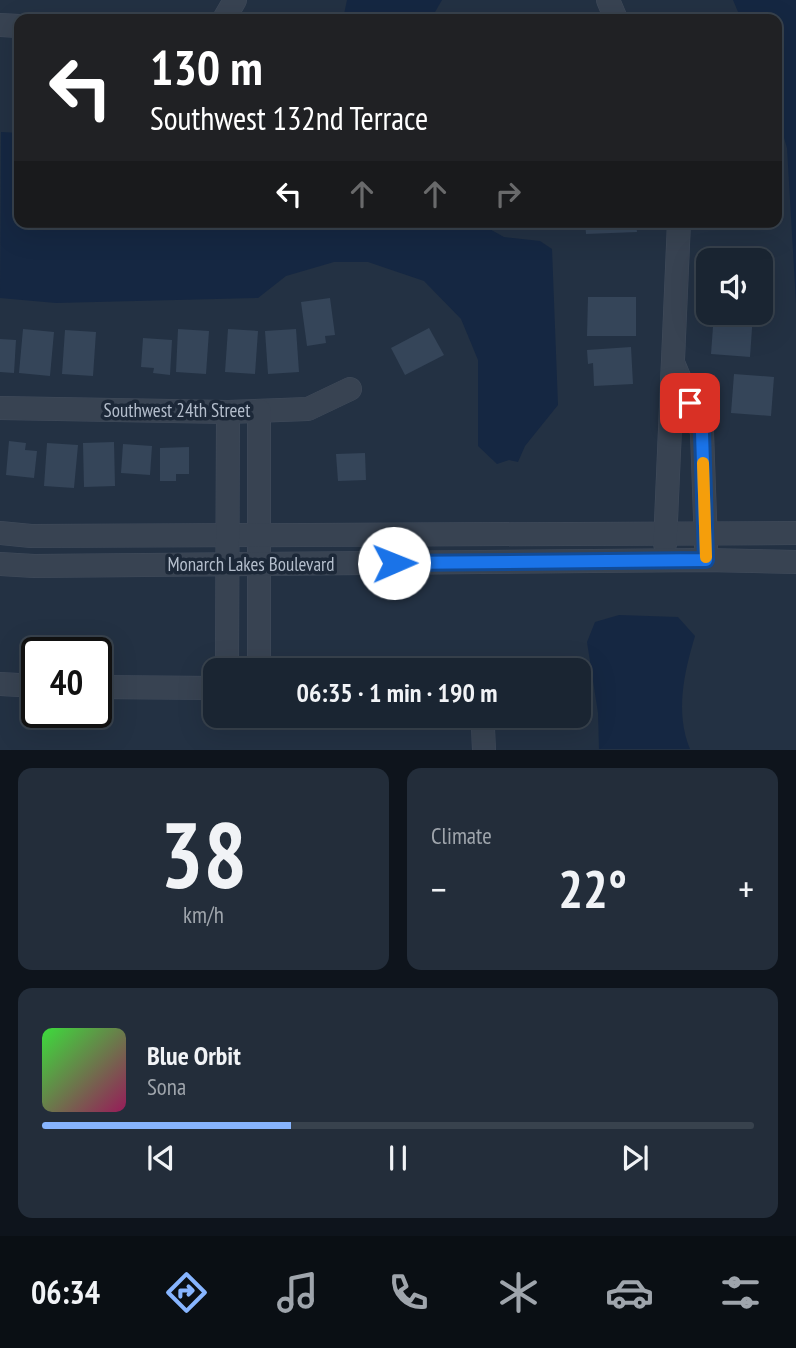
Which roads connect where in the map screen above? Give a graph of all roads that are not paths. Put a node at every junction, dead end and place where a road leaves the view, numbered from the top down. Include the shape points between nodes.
1 (679, 228) edge
2 (672, 359) junction
3 (350, 389) dead end
4 (0, 408) edge
5 (259, 411) junction
6 (229, 412) junction
7 (705, 531) junction
8 (665, 532) junction
9 (0, 533) edge
10 (796, 533) edge
11 (228, 534) junction
12 (259, 534) junction
13 (665, 560) junction
14 (706, 560) junction
15 (796, 562) edge
16 (0, 564) edge
17 (228, 564) junction
18 (259, 565) junction
19 (227, 658) edge
20 (259, 658) edge
21 (0, 684) edge
22 (21, 685) edge
23 (112, 687) edge
24 (203, 688) edge
25 (483, 728) edge
26 (484, 750) edge

1 - 2 street
2 - 7 street via 702,432
2 - 8 street
3 - 5 street, Southwest 24th Street via 308,409
4 - 6 street, Southwest 24th Street
5 - 6 street, Southwest 24th Street
5 - 12 street
6 - 11 street
7 - 8 street, Monarch Lakes Boulevard
7 - 10 street, Monarch Lakes Boulevard
7 - 14 street
8 - 12 street, Monarch Lakes Boulevard
8 - 13 street
9 - 11 street, Monarch Lakes Boulevard
11 - 12 street, Monarch Lakes Boulevard
11 - 17 street
12 - 18 street
13 - 14 street, Monarch Lakes Boulevard
13 - 18 street, Monarch Lakes Boulevard
14 - 15 street, Monarch Lakes Boulevard
16 - 17 street, Monarch Lakes Boulevard
17 - 18 street, Monarch Lakes Boulevard
17 - 19 street
18 - 20 street
21 - 22 street
23 - 24 street
25 - 26 street

